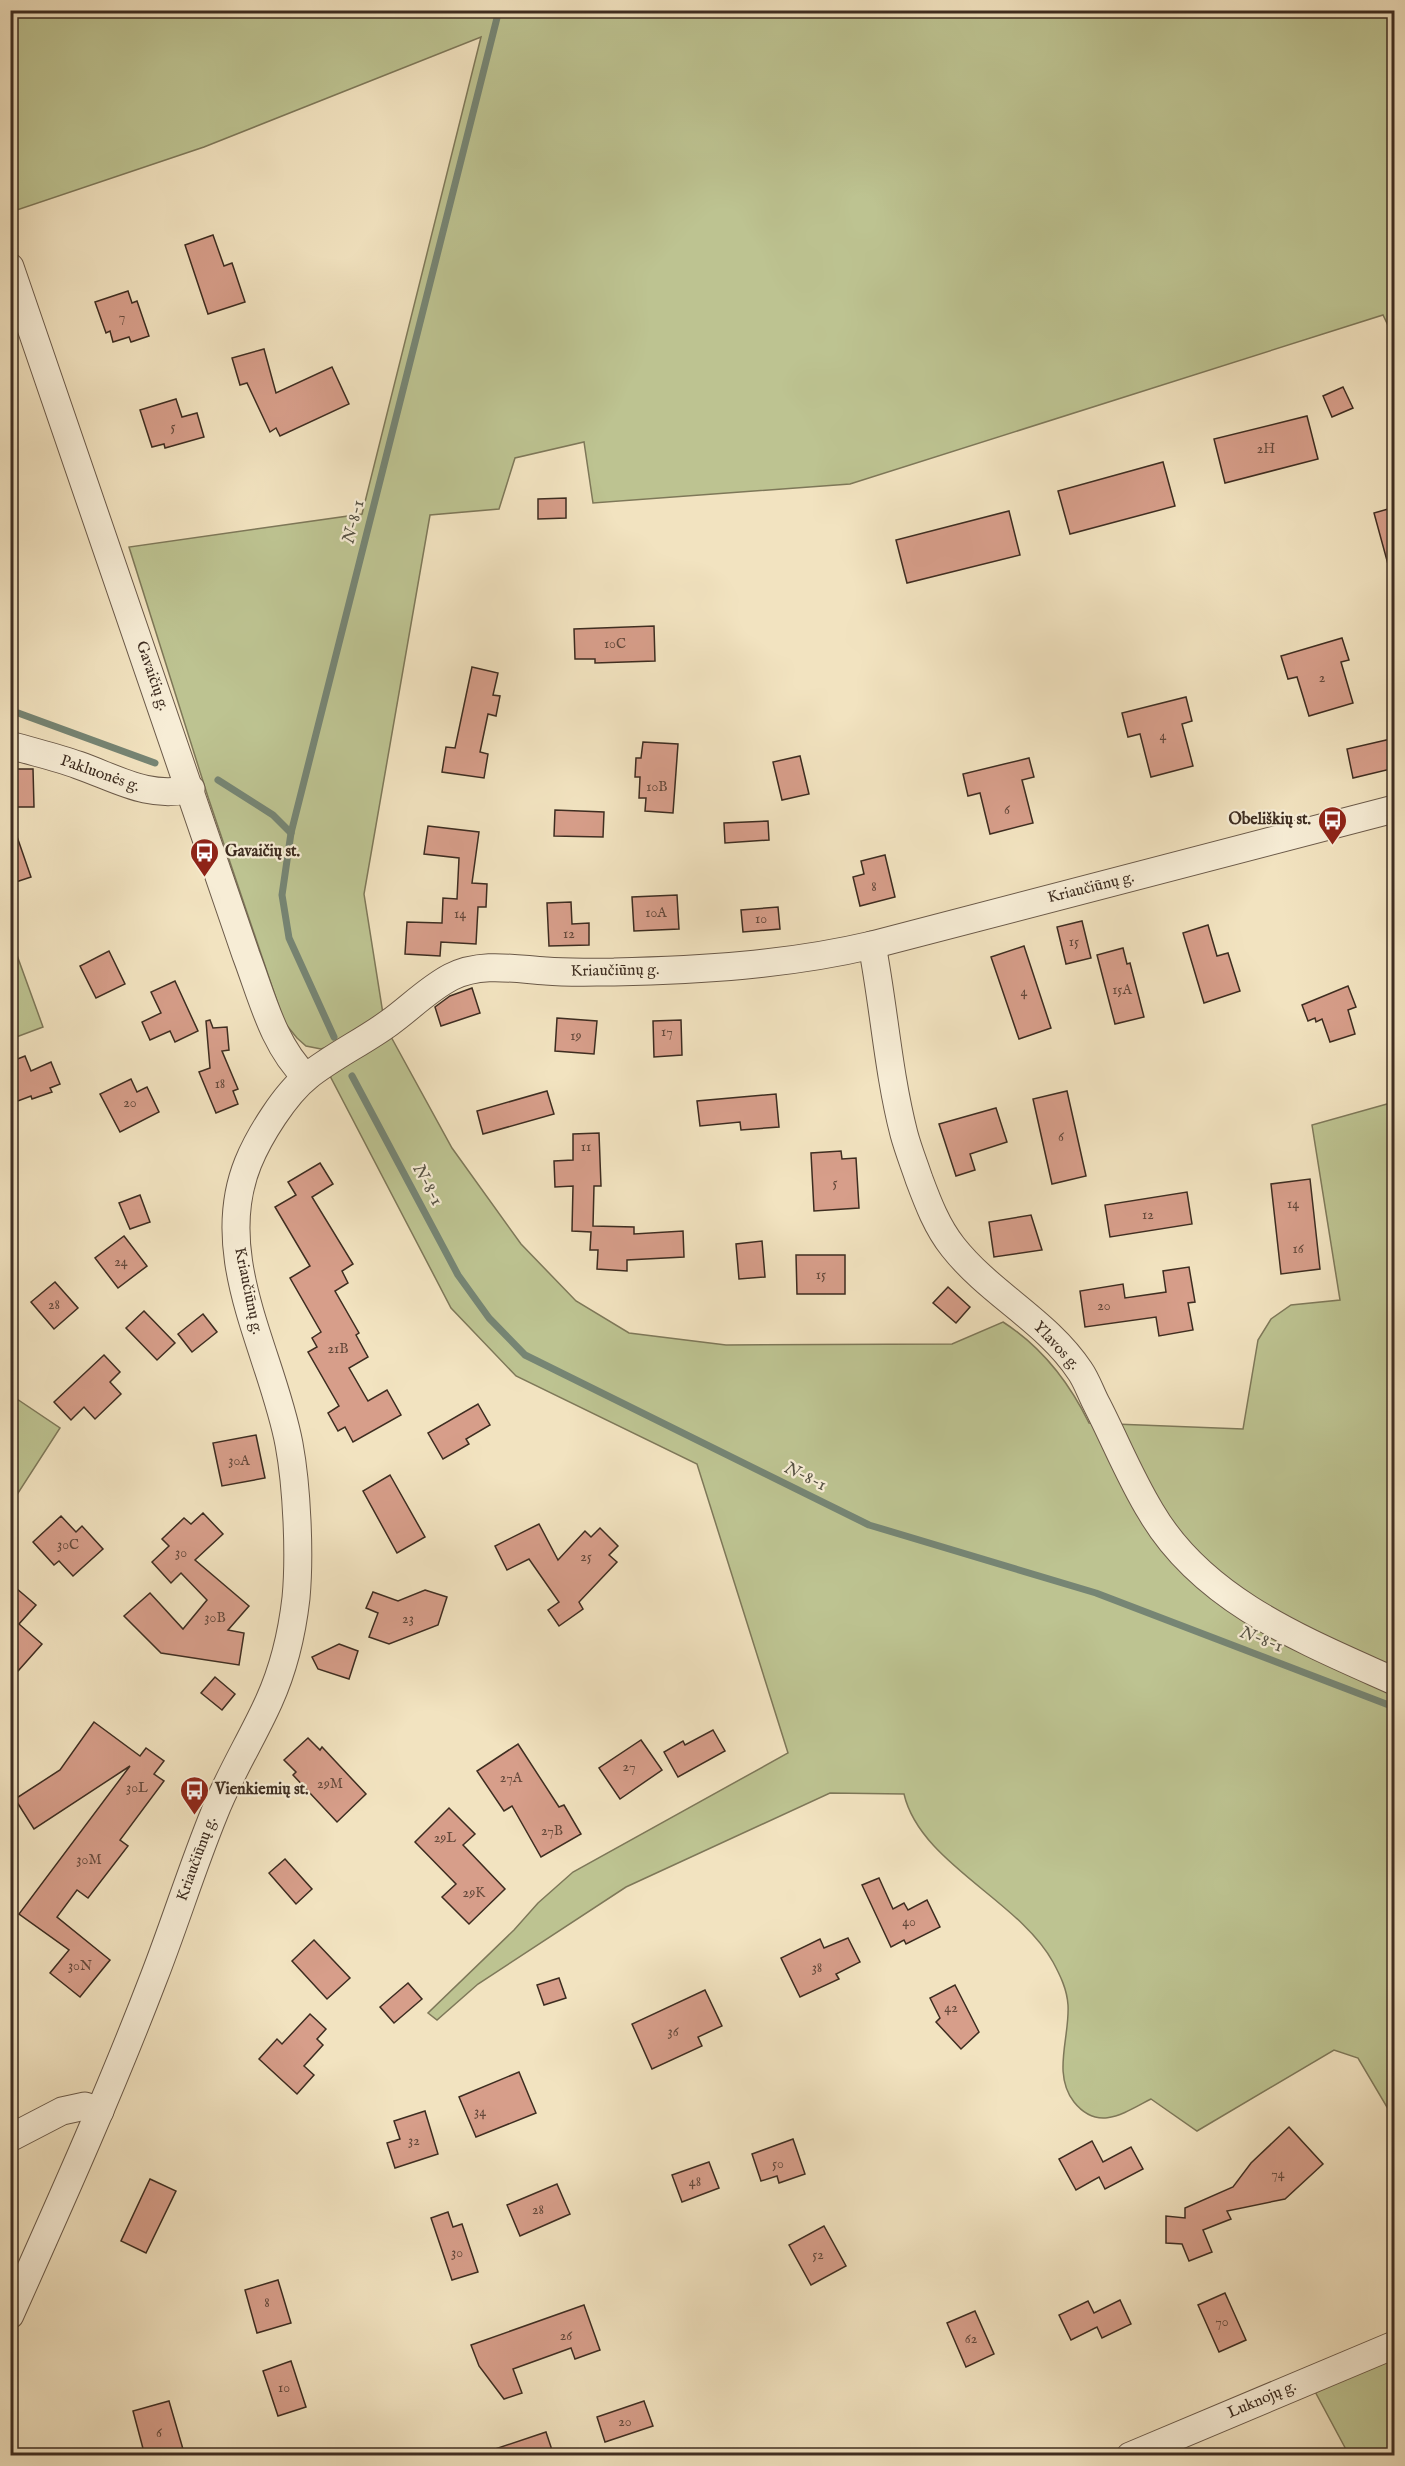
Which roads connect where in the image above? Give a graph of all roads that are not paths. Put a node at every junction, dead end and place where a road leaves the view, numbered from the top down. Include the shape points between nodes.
1 (10, 267) edge
2 (10, 745) edge
3 (190, 789) junction
4 (1395, 809) edge
5 (872, 945) junction
6 (306, 1077) junction
7 (1395, 1681) edge
8 (100, 2111) junction
9 (10, 2138) edge
10 (10, 2315) edge
11 (1395, 2345) edge
12 (1130, 2456) edge

1 - 3 street, Gavaičių g.
2 - 3 street, Pakluonės g. via 153,792
3 - 6 street, Gavaičių g. via 282,1048
4 - 5 street, Kriaučiūnų g.
5 - 6 street, Kriaučiūnų g. via 803,960 699,969 471,970 429,990 392,1021
5 - 7 street, Ylavos g. via 904,1135 926,1197 954,1249 1054,1340 1080,1371 1151,1513 1186,1559 1222,1589 1288,1633
6 - 8 street, Kriaučiūnų g. via 284,1103 248,1162 236,1223 237,1253 290,1455 296,1599 271,1697 216,1809
8 - 9 street via 85,2106 62,2111
8 - 10 street, Kriaučiūnų g.
11 - 12 street, Luknojų g.

